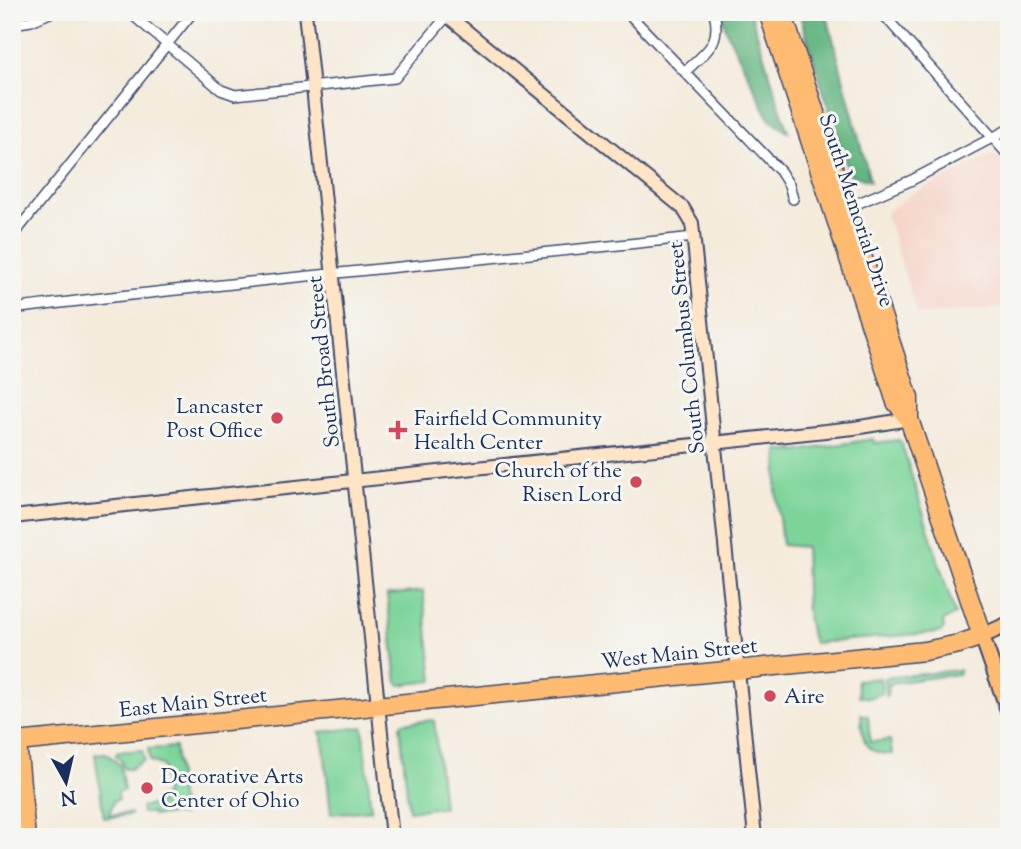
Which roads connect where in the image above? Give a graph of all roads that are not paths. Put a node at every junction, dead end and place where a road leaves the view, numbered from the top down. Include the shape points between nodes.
1 (52, 12) edge
2 (129, 12) edge
3 (193, 12) edge
4 (305, 12) edge
5 (627, 12) edge
6 (715, 12) edge
7 (768, 12) edge
8 (782, 12) edge
9 (881, 12) edge
10 (445, 14) edge
11 (12, 24) edge
12 (167, 44) junction
13 (685, 72) junction
14 (313, 87) junction
15 (1009, 129) edge
16 (993, 138) junction
17 (1009, 156) edge
18 (793, 199) dead end
19 (847, 208) junction
20 (12, 237) edge
21 (694, 237) junction
22 (333, 275) junction
23 (12, 309) edge
24 (909, 419) junction
25 (714, 443) junction
26 (355, 481) junction
27 (12, 517) edge
28 (1009, 624) edge
29 (982, 636) junction
30 (739, 670) junction
31 (12, 693) edge
32 (378, 707) junction
33 (1009, 712) edge
34 (15, 742) edge
35 (26, 837) edge
36 (392, 837) edge
37 (755, 837) edge

1 - 11 street
2 - 12 street
3 - 12 street
4 - 14 street, South Broad Street
5 - 13 street
6 - 13 street via 715,41
7 - 24 highway, South Memorial Drive via 896,402
8 - 19 highway, South Memorial Drive
9 - 16 street
10 - 14 street via 395,78
10 - 21 street, South Columbus Street via 683,208
12 - 14 street via 229,95
12 - 20 street
13 - 18 street via 780,171
14 - 22 street, South Broad Street
15 - 16 street
16 - 17 street
16 - 19 street
19 - 24 highway, South Memorial Drive via 909,398
21 - 22 street
21 - 25 street, South Columbus Street
22 - 23 street
22 - 26 street, South Broad Street
24 - 25 street
24 - 29 highway, South Memorial Drive
25 - 26 street
25 - 30 street, South Columbus Street
26 - 27 street
26 - 32 street, South Broad Street
28 - 29 main road
29 - 30 highway, West Main Street via 925,651
29 - 33 main road
30 - 32 highway, West Main Street
30 - 37 street, South Columbus Street
31 - 34 street
32 - 34 highway, East Main Street
32 - 36 street, South Broad Street
34 - 35 highway

